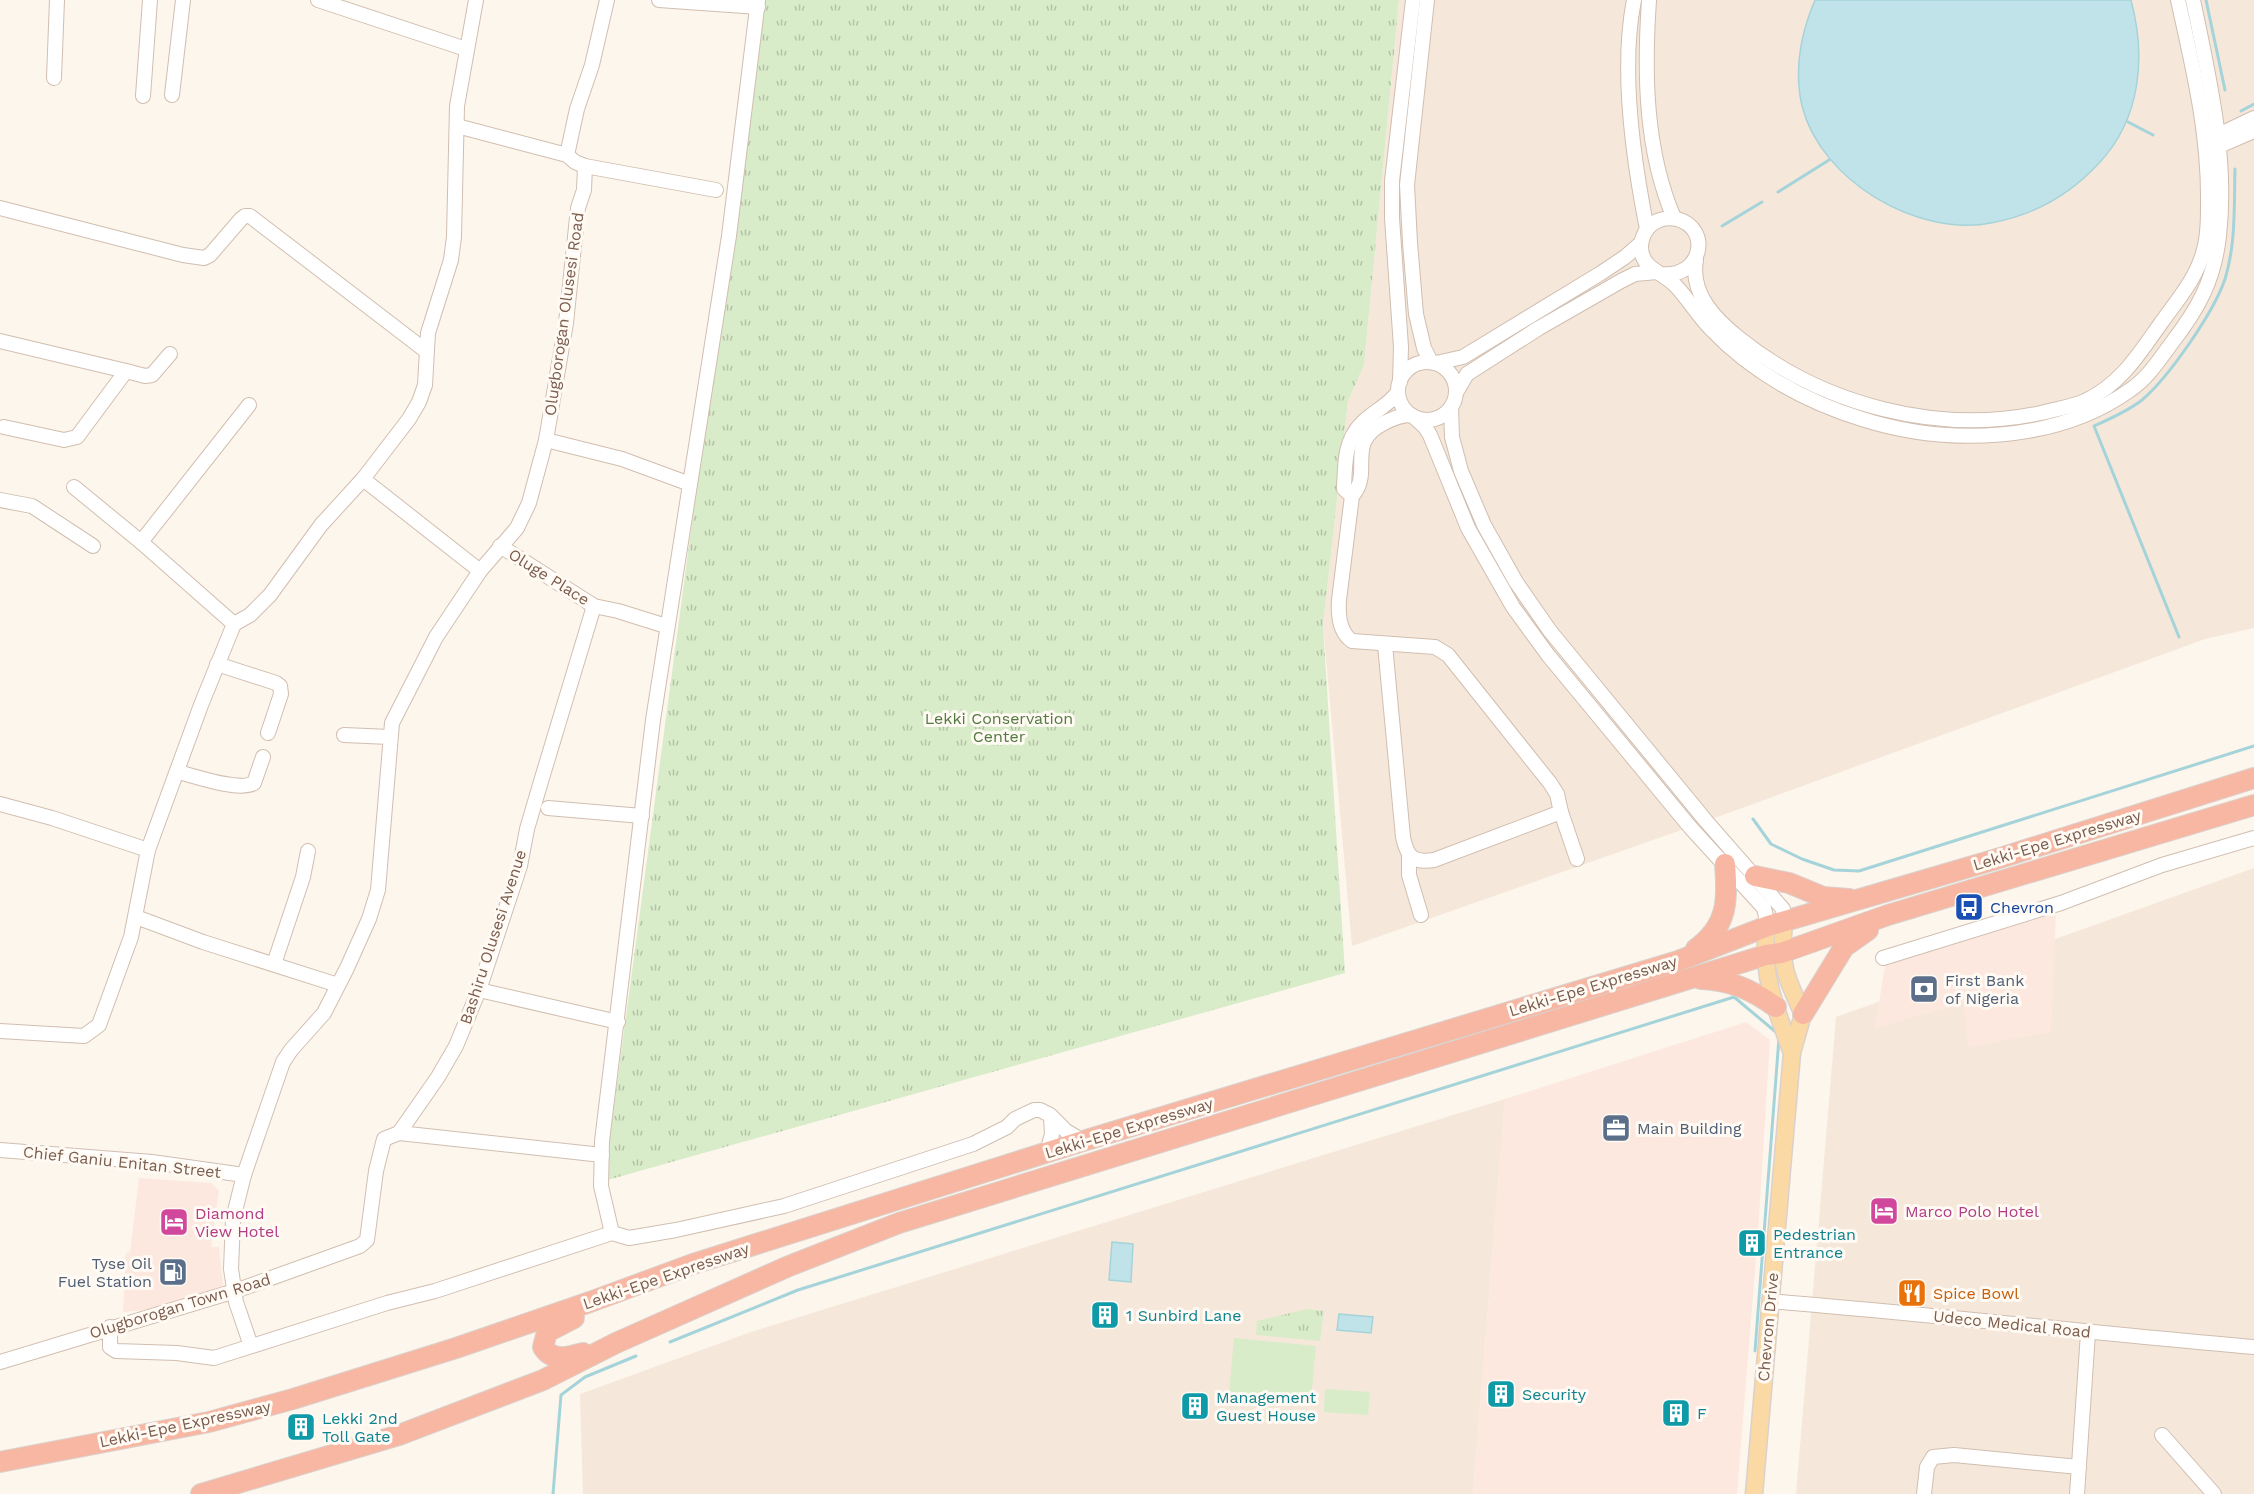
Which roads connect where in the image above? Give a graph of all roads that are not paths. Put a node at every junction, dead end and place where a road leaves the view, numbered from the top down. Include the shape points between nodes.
1 (57, 0) edge
2 (150, 0) edge
3 (183, 0) edge
4 (318, 0) edge
5 (476, 0) edge
6 (607, 0) edge
7 (659, 0) edge
8 (1413, 0) edge
9 (1427, 0) edge
10 (1634, 0) edge
11 (1649, 0) edge
12 (2178, 0) edge
13 (2193, 0) edge
14 (758, 3) edge
15 (466, 49) junction
16 (54, 78) dead end
17 (172, 95) dead end
18 (143, 96) dead end
19 (2254, 118) edge
20 (457, 126) junction
21 (2254, 131) edge
22 (2212, 144) junction
23 (567, 155) junction
24 (585, 166) junction
25 (716, 190) dead end
26 (0, 208) edge
27 (1674, 218) junction
28 (1647, 228) junction
29 (1641, 243) junction
30 (1696, 260) junction
31 (1659, 273) junction
32 (0, 341) edge
33 (426, 351) junction
34 (170, 354) dead end
35 (1434, 363) junction
36 (126, 371) junction
37 (1399, 387) junction
38 (1457, 391) junction
39 (249, 405) dead end
40 (1451, 407) junction
41 (1412, 416) junction
42 (4, 427) dead end
43 (546, 440) junction
44 (363, 479) junction
45 (690, 484) junction
46 (74, 487) dead end
47 (1353, 496) junction
48 (0, 500) edge
49 (141, 542) junction
50 (93, 546) dead end
51 (500, 546) junction
52 (480, 571) junction
53 (594, 606) junction
54 (234, 624) junction
55 (666, 626) junction
56 (1385, 645) junction
57 (217, 664) junction
58 (268, 733) dead end
59 (344, 735) dead end
60 (390, 737) junction
61 (263, 757) dead end
62 (178, 772) junction
63 (2254, 778) edge
64 (0, 804) edge
65 (2254, 805) edge
66 (548, 808) dead end
67 (1561, 812) junction
68 (642, 816) junction
69 (2254, 838) edge
70 (148, 850) junction
71 (308, 851) dead end
72 (1409, 856) junction
73 (2000, 858) junction
74 (1577, 859) dead end
75 (1725, 864) junction
76 (1755, 876) junction
77 (1861, 899) junction
78 (1421, 915) dead end
79 (1888, 915) junction
80 (136, 917) junction
81 (1775, 939) junction
82 (1883, 958) dead end
83 (1678, 961) junction
84 (274, 964) junction
85 (1693, 979) junction
86 (339, 986) junction
87 (478, 990) junction
88 (1606, 1005) junction
89 (1776, 1007) junction
90 (1803, 1014) junction
91 (618, 1022) junction
92 (0, 1031) edge
93 (1792, 1053) junction
94 (1050, 1116) junction
95 (399, 1133) junction
96 (1083, 1142) junction
97 (0, 1150) edge
98 (1047, 1152) junction
99 (602, 1155) junction
100 (244, 1175) junction
101 (612, 1233) junction
102 (360, 1246) joint
103 (622, 1290) junction
104 (235, 1291) junction
105 (1770, 1301) junction
106 (110, 1327) junction
107 (2088, 1333) junction
108 (616, 1343) junction
109 (251, 1346) junction
110 (2254, 1347) edge
111 (0, 1362) edge
112 (2162, 1435) dead end
113 (0, 1462) edge
114 (2079, 1467) junction
115 (201, 1494) edge
116 (1754, 1494) edge
117 (1924, 1494) edge
118 (2077, 1494) edge
119 (2214, 1494) edge

1 - 16 street
2 - 18 street
3 - 17 street
4 - 15 street
5 - 15 street
6 - 23 street
7 - 14 street
8 - 37 street via 1392,181 1401,347
9 - 35 street via 1407,185 1416,314 1424,348
10 - 28 street via 1628,53 1634,146
11 - 27 street via 1646,80 1652,141 1661,184
12 - 22 street
13 - 22 street via 2210,84
14 - 45 street via 729,236
15 - 20 street
19 - 22 street
20 - 23 street
20 - 33 street via 451,260
21 - 22 street
22 - 30 street via 2206,236 2198,267 2134,363 2098,393 2068,407 2005,419 1962,421 1873,407 1830,392 1767,359 1721,324 1700,293 1694,275
22 - 31 street via 2221,191 2219,237 2205,294 2195,312 2158,362 2132,389 2094,412 2027,431 1962,435 1926,432 1863,420 1830,408 1776,381 1730,348 1695,312 1677,286
23 - 24 street
24 - 25 street
24 - 43 street, Olugborogan Olusesi Road via 566,323
26 - 33 street via 204,258 241,219 250,216
27 - 28 street
27 - 30 street via 1696,234
28 - 29 street
29 - 31 street via 1645,262
29 - 35 street via 1601,273 1463,357
30 - 31 street via 1681,273
31 - 38 street via 1635,274 1539,328 1467,374
32 - 36 street
33 - 44 street via 425,385 419,402
34 - 36 street via 152,375
35 - 37 street via 1411,367
35 - 38 street via 1450,373
36 - 42 street via 77,437 64,440
37 - 41 street via 1400,402
37 - 47 street via 1388,404 1362,423 1348,448 1344,489
38 - 40 street
39 - 49 street
40 - 41 street via 1429,421
40 - 76 street via 1452,437 1461,471 1484,525 1516,582 1550,631
41 - 47 street via 1396,417 1378,426 1364,440 1359,489
41 - 75 street via 1430,435 1468,528 1513,607 1548,655
43 - 45 street via 622,459
43 - 51 street, Olugborogan Olusesi Road via 529,503 517,528
44 - 52 street
44 - 54 street via 321,525 270,595 250,615
45 - 55 street
46 - 49 street
47 - 56 street via 1338,616 1352,641
48 - 50 street via 32,506
49 - 54 street
51 - 52 street, Olugborogan Olusesi Road
51 - 53 street, Oluge Place
52 - 60 street, Olugborogan Olusesi Road via 435,637 392,723
53 - 55 street, Oluge Place
53 - 87 street, Bashiru Olusesi Avenue via 527,829 520,866
54 - 57 street
55 - 68 street
56 - 67 street via 1435,647 1448,655 1550,783
56 - 72 street via 1403,837
57 - 58 street via 280,686
57 - 62 street
59 - 60 street
60 - 86 street, Olugborogan Olusesi Road via 378,890
61 - 62 street via 254,783 246,786
62 - 70 street
63 - 73 highway, Lekki-Epe Expressway
64 - 70 street
65 - 79 highway, Lekki-Epe Expressway
66 - 68 street
67 - 72 street via 1434,860 1421,862
67 - 74 street
68 - 91 street
69 - 82 street
70 - 80 street
71 - 84 street
72 - 78 street via 1409,875
73 - 77 highway, Lekki-Epe Expressway
73 - 81 highway via 1975,874
75 - 81 street via 1764,908
75 - 83 highway via 1726,904 1721,920 1713,934
76 - 77 highway via 1789,883 1823,897
76 - 81 street via 1783,909
77 - 81 highway, Lekki-Epe Expressway
79 - 81 highway, Lekki-Epe Expressway
79 - 90 highway via 1844,947
80 - 84 street
80 - 92 street via 99,1025 90,1033 84,1036
81 - 83 highway, Lekki-Epe Expressway
81 - 85 highway, Lekki-Epe Expressway
81 - 88 highway via 1721,961 1618,993
81 - 89 main road, Chevron Drive via 1767,980
81 - 90 main road via 1786,978
83 - 96 highway, Lekki-Epe Expressway
84 - 86 street
85 - 88 highway, Lekki-Epe Expressway
85 - 89 highway via 1735,983 1753,990
86 - 100 street, Olugborogan Olusesi Road via 324,1012 283,1062
87 - 91 street
87 - 95 street, Bashiru Olusesi Avenue via 450,1056
88 - 108 highway, Lekki-Epe Expressway via 899,1222
89 - 93 main road, Chevron Drive
90 - 93 main road, Chevron Drive
91 - 99 street
93 - 105 main road, Chevron Drive
94 - 96 street
94 - 98 street via 1051,1143
94 - 101 street via 1034,1110 973,1144 784,1206 629,1238
95 - 99 street
95 - 102 street, Bashiru Olusesi Avenue via 384,1139 367,1240
96 - 98 highway, Lekki-Epe Expressway
97 - 100 street, Chief Ganiu Enitan Street via 152,1162
98 - 103 highway, Lekki-Epe Expressway
99 - 101 street via 601,1186
100 - 104 street, Olugborogan Olusesi Road via 232,1219 231,1269
101 - 109 street
102 - 104 street, Olugborogan Town Road
103 - 108 highway via 607,1305 547,1332 543,1347 547,1353 562,1358
103 - 113 highway, Lekki-Epe Expressway via 293,1400 209,1422
104 - 106 street, Olugborogan Town Road
104 - 109 street, Olugborogan Olusesi Road
105 - 107 street, Udeco Medical Road
105 - 116 main road, Chevron Drive
106 - 109 street via 110,1347 125,1353 214,1358
106 - 111 street, Olugborogan Town Road
107 - 110 street, Udeco Medical Road
107 - 114 street
108 - 115 highway, Lekki-Epe Expressway via 543,1380 399,1435
112 - 119 street
114 - 117 street via 1954,1455 1933,1457 1927,1467
114 - 118 street

